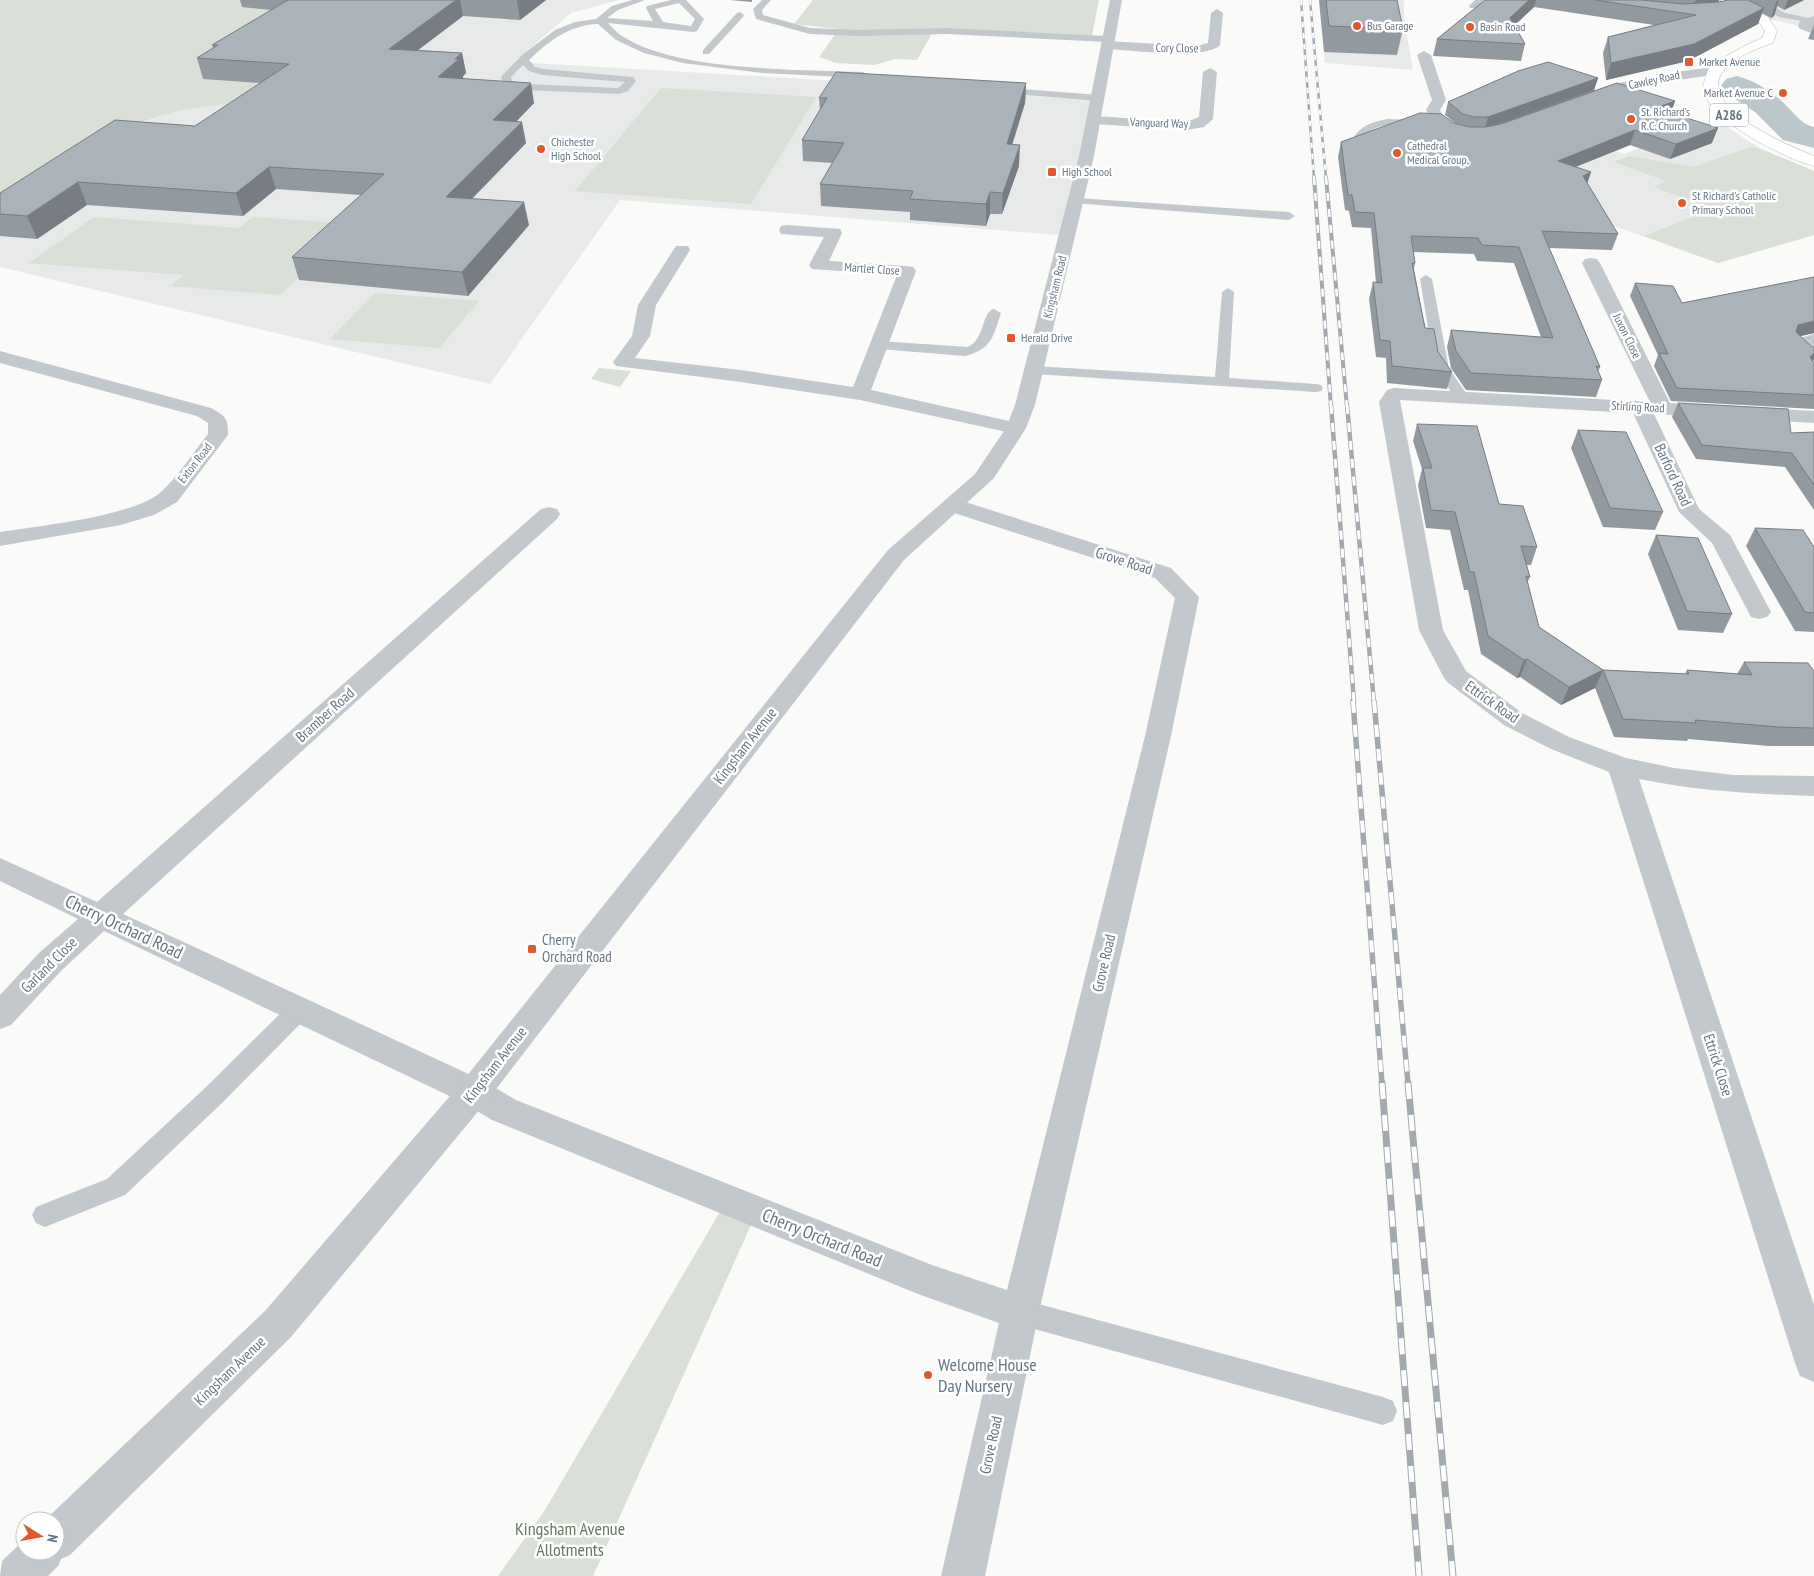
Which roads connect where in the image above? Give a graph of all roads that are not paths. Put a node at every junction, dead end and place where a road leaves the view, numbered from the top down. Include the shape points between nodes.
1 (641, 0) edge
2 (767, 0) edge
3 (1116, 0) edge
4 (1726, 0) edge
5 (1765, 0) edge
6 (1720, 12) edge
7 (1217, 13) dead end
8 (740, 15) dead end
9 (599, 20) junction
10 (1813, 24) edge
11 (660, 25) junction
12 (702, 29) junction
13 (725, 31) junction
14 (1107, 42) junction
15 (706, 52) dead end
16 (1424, 55) dead end
17 (524, 60) junction
18 (1714, 71) junction
19 (1210, 72) dead end
20 (872, 75) edge
21 (989, 89) edge
22 (1099, 98) junction
23 (1576, 102) edge
24 (1094, 120) junction
25 (1442, 124) junction
26 (1476, 136) edge
27 (1358, 138) edge
28 (1814, 161) edge
29 (1077, 201) junction
30 (1288, 216) dead end
31 (787, 230) dead end
32 (682, 250) dead end
33 (1591, 263) dead end
34 (1426, 279) dead end
35 (1228, 292) dead end
36 (994, 313) dead end
37 (1814, 340) edge
38 (879, 345) junction
39 (1814, 355) edge
40 (0, 357) edge
41 (1034, 370) junction
42 (1222, 382) junction
43 (1316, 388) dead end
44 (860, 394) junction
45 (1394, 394) joint
46 (1462, 397) junction
47 (1641, 408) junction
48 (1664, 409) junction
49 (1814, 417) edge
50 (1016, 428) junction
51 (953, 505) junction
52 (549, 514) dead end
53 (0, 539) edge
54 (896, 555) joint
55 (1759, 612) dead end
56 (1621, 766) junction
57 (1814, 786) edge
58 (0, 869) edge
59 (101, 916) junction
60 (299, 1010) junction
61 (0, 1016) edge
62 (474, 1092) junction
63 (45, 1215) dead end
64 (1020, 1312) junction
65 (1814, 1363) edge
66 (1383, 1410) dead end
67 (65, 1530) edge
68 (33, 1561) edge
69 (17, 1576) edge
70 (963, 1576) edge

1 - 9 lane via 615,8
2 - 14 lane via 757,9 759,17 810,31 946,31
3 - 14 street, Kingsham Road
4 - 6 main road via 1725,9
4 - 18 main road via 1764,20 1771,31 1768,40 1753,41
5 - 10 lane via 1763,4 1782,15
7 - 14 street, Cory Close via 1214,45 1198,50
8 - 13 lane
9 - 11 lane
9 - 17 lane via 566,28
9 - 20 lane via 607,31 635,46 697,63
11 - 12 lane
11 - 12 lane via 650,8 681,0 700,19
12 - 13 lane
13 - 15 lane
14 - 22 street, Kingsham Road
16 - 25 street via 1439,100 1433,110
17 - 17 lane via 532,69 542,72 619,77 631,81 624,89 614,91 524,87 508,83 506,77
18 - 23 street, Cawley Road via 1634,83
18 - 28 main road, A286 via 1710,86 1715,101 1733,119 1760,137
19 - 24 street, Vanguard Way via 1206,119 1199,124
21 - 22 lane
22 - 24 street, Kingsham Road
24 - 29 street, Kingsham Road
25 - 26 street via 1449,132
25 - 27 lane via 1382,123 1365,128
29 - 30 lane
29 - 41 street, Kingsham Road
31 - 38 street, Martlet Close via 834,233 818,265 907,271
32 - 44 street via 647,305 641,336 623,362
33 - 48 street, Juxon Close
34 - 46 lane via 1442,369
35 - 42 lane
36 - 38 lane via 982,346 976,350 965,352
37 - 39 street via 1800,344
38 - 44 street, Martlet Close
40 - 53 street, Exton Road via 204,412 218,421 218,435 169,497 146,510 121,518
41 - 42 lane
41 - 50 street, Kingsham Road
42 - 43 lane
44 - 50 street
45 - 46 street, Stirling Road
45 - 56 street, Ettrick Road via 1389,402 1431,630 1456,676 1513,719 1560,743
46 - 47 street, Stirling Road
47 - 48 street, Stirling Road
47 - 55 street, Barford Road via 1690,512 1722,540
48 - 49 street, Stirling Road
50 - 51 street, Kingsham Road via 983,478
51 - 54 street, Kingsham Road
51 - 64 street, Grove Road via 1163,573 1187,597 1158,736
52 - 59 street, Bramber Road
54 - 62 street, Kingsham Avenue
56 - 57 street, Ettrick Road via 1674,777 1734,784
56 - 65 street, Ettrick Close
58 - 59 street, Cherry Orchard Road
59 - 60 street, Cherry Orchard Road
59 - 61 street, Garland Close via 50,962
60 - 62 street, Cherry Orchard Road
60 - 63 lane via 116,1186
62 - 64 street, Cherry Orchard Road via 513,1114 930,1282
62 - 67 street, Kingsham Avenue via 278,1324
64 - 66 lane
64 - 70 street, Grove Road
68 - 69 street

